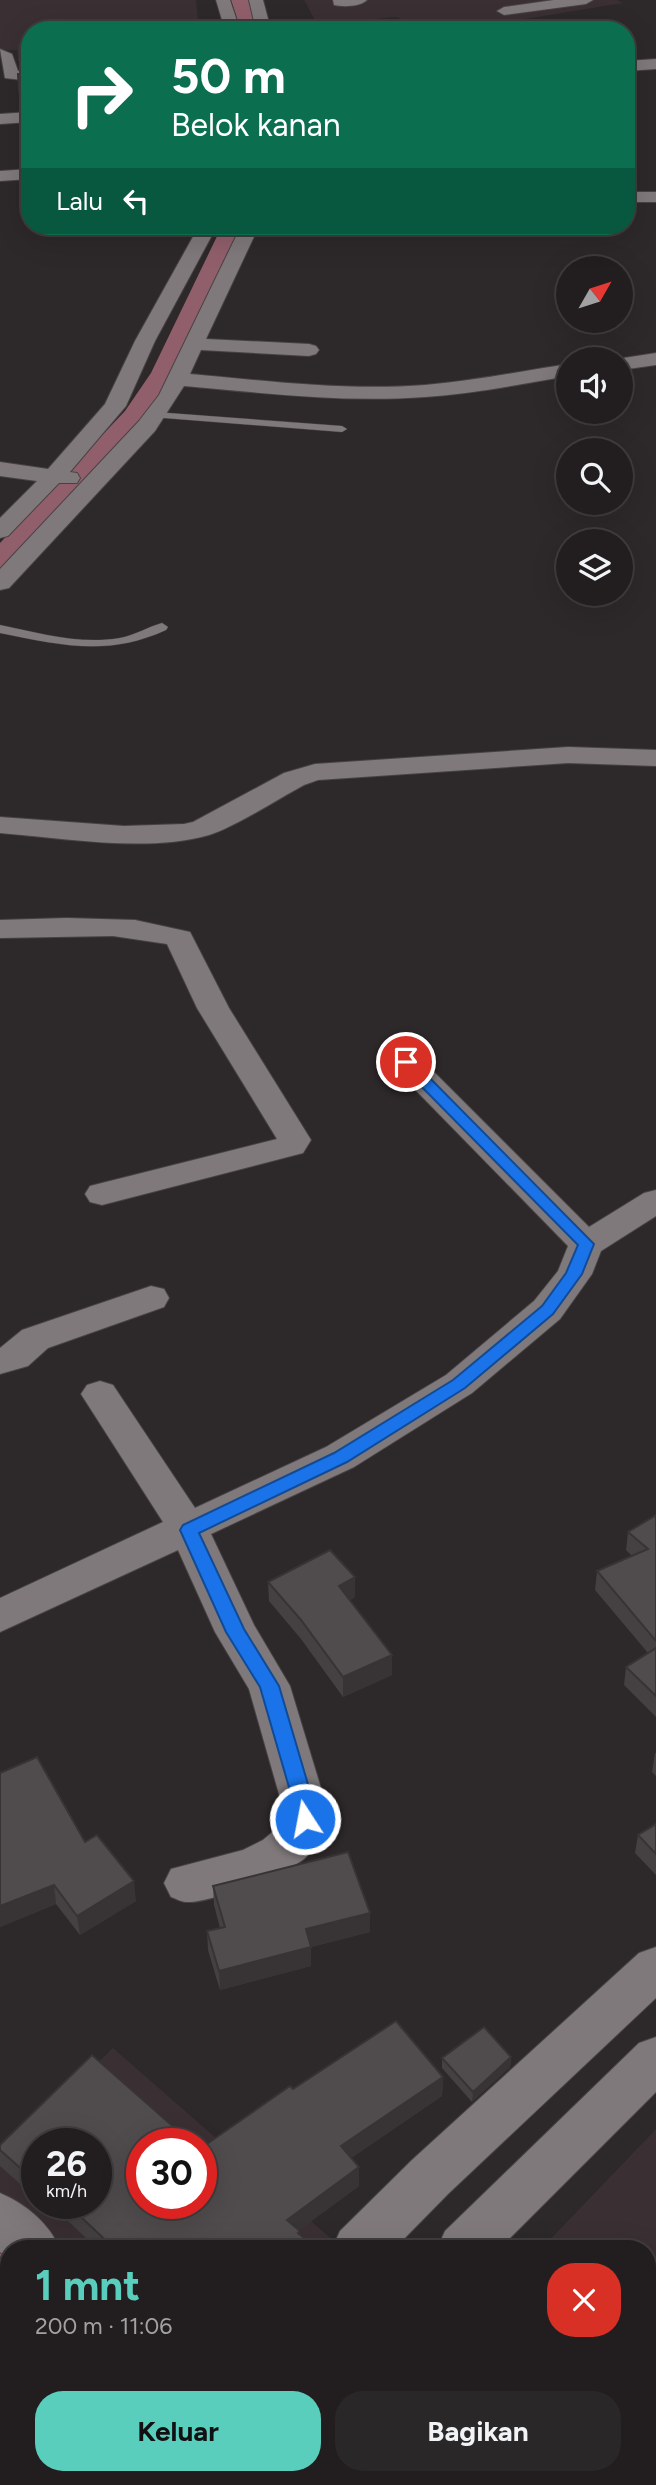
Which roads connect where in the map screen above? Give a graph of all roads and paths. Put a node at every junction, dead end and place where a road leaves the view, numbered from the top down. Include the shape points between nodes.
1 (223, 0) edge
2 (256, 0) edge
3 (360, 0) edge
4 (586, 0) edge
5 (491, 1) edge
6 (339, 2) dead end
7 (504, 10) junction
8 (230, 21) edge
9 (262, 21) edge
10 (517, 21) edge
11 (0, 54) edge
12 (656, 64) edge
13 (635, 65) edge
14 (21, 76) edge
15 (0, 119) edge
16 (21, 122) edge
17 (21, 175) edge
18 (0, 176) edge
19 (635, 197) edge
20 (656, 197) edge
21 (203, 235) edge
22 (246, 235) edge
23 (193, 344) junction
24 (309, 350) dead end
25 (656, 359) edge
26 (633, 362) edge
27 (556, 372) edge
28 (178, 379) junction
29 (155, 415) junction
30 (342, 429) dead end
31 (0, 469) edge
32 (74, 479) junction
33 (0, 531) edge
34 (0, 583) edge
35 (162, 627) dead end
36 (0, 629) edge
37 (656, 758) edge
38 (0, 825) edge
39 (0, 929) edge
40 (406, 1062) dead end
41 (102, 1194) dead end
42 (649, 1213) edge
43 (586, 1244) junction
44 (151, 1298) dead end
45 (0, 1361) edge
46 (100, 1394) dead end
47 (189, 1530) junction
48 (0, 1616) edge
49 (187, 1883) dead end
50 (655, 1971) edge
51 (656, 2059) edge
52 (0, 2218) edge
53 (24, 2240) edge
54 (367, 2240) edge
55 (472, 2240) edge

1 - 8 street
2 - 9 street
3 - 6 street
4 - 7 street
5 - 7 street
7 - 10 street
11 - 14 street via 7,57 11,75
12 - 13 street
15 - 16 street
17 - 18 street
19 - 20 street
21 - 32 street
22 - 23 street
23 - 24 street
23 - 28 street
25 - 26 street
27 - 28 street via 400,392
28 - 29 street
29 - 30 lane
29 - 32 street
31 - 32 street
32 - 33 street
32 - 34 street
35 - 36 lane via 130,642 100,644
37 - 38 street via 568,755 315,772 202,828 184,832 124,834
39 - 41 street via 100,927 179,938 214,1008 294,1140 291,1146
40 - 43 street
42 - 43 street
43 - 47 street via 574,1274 547,1310 459,1384 340,1457
44 - 45 street via 35,1339 15,1357
46 - 47 street
47 - 48 street
47 - 49 street via 236,1632 270,1686 305,1819 291,1843 273,1859
50 - 54 street
51 - 55 street
52 - 53 street

